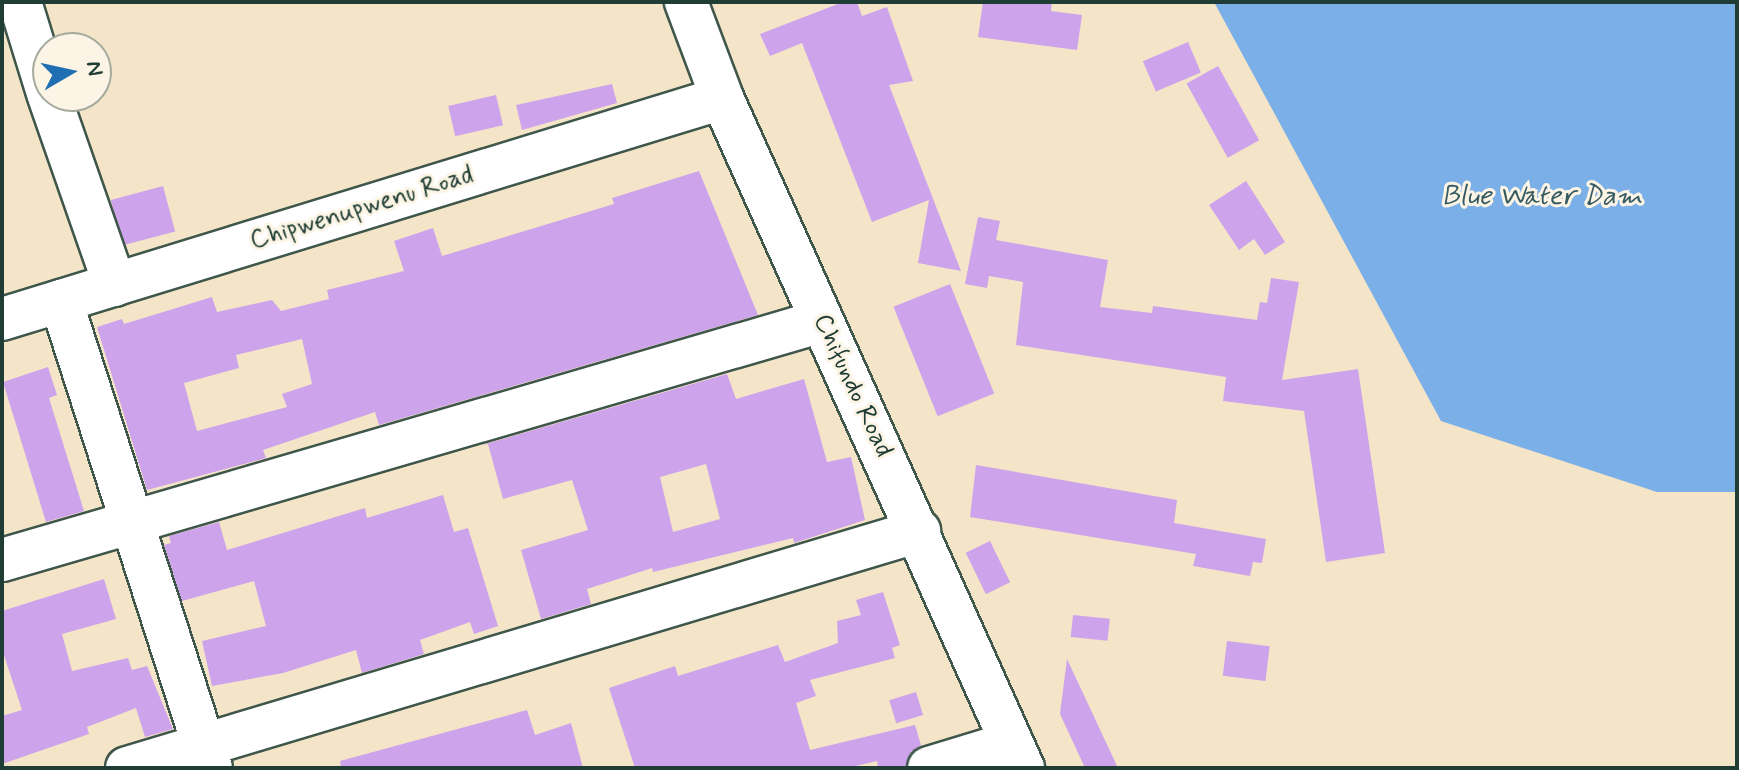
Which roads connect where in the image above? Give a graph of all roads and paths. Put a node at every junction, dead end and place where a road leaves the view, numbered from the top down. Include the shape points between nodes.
1 (20, 2) edge
2 (686, 2) edge
3 (32, 41) edge
4 (722, 98) junction
5 (54, 112) edge
6 (115, 285) junction
7 (61, 301) junction
8 (2, 319) edge
9 (822, 321) junction
10 (129, 522) junction
11 (919, 531) junction
12 (2, 560) edge
13 (207, 756) edge
14 (1017, 756) edge
15 (127, 768) edge
16 (929, 768) edge

1 - 3 street
2 - 4 street, Chifundo Road
4 - 6 street, Chipwenupwenu Road
4 - 9 street, Chifundo Road
5 - 6 street
6 - 7 street, Chipwenupwenu Road
7 - 8 street, Chipwenupwenu Road
7 - 10 street
9 - 10 street
9 - 11 street, Chifundo Road
10 - 12 street
10 - 13 street
11 - 13 street
11 - 14 street, Chifundo Road
13 - 15 street
14 - 16 street

